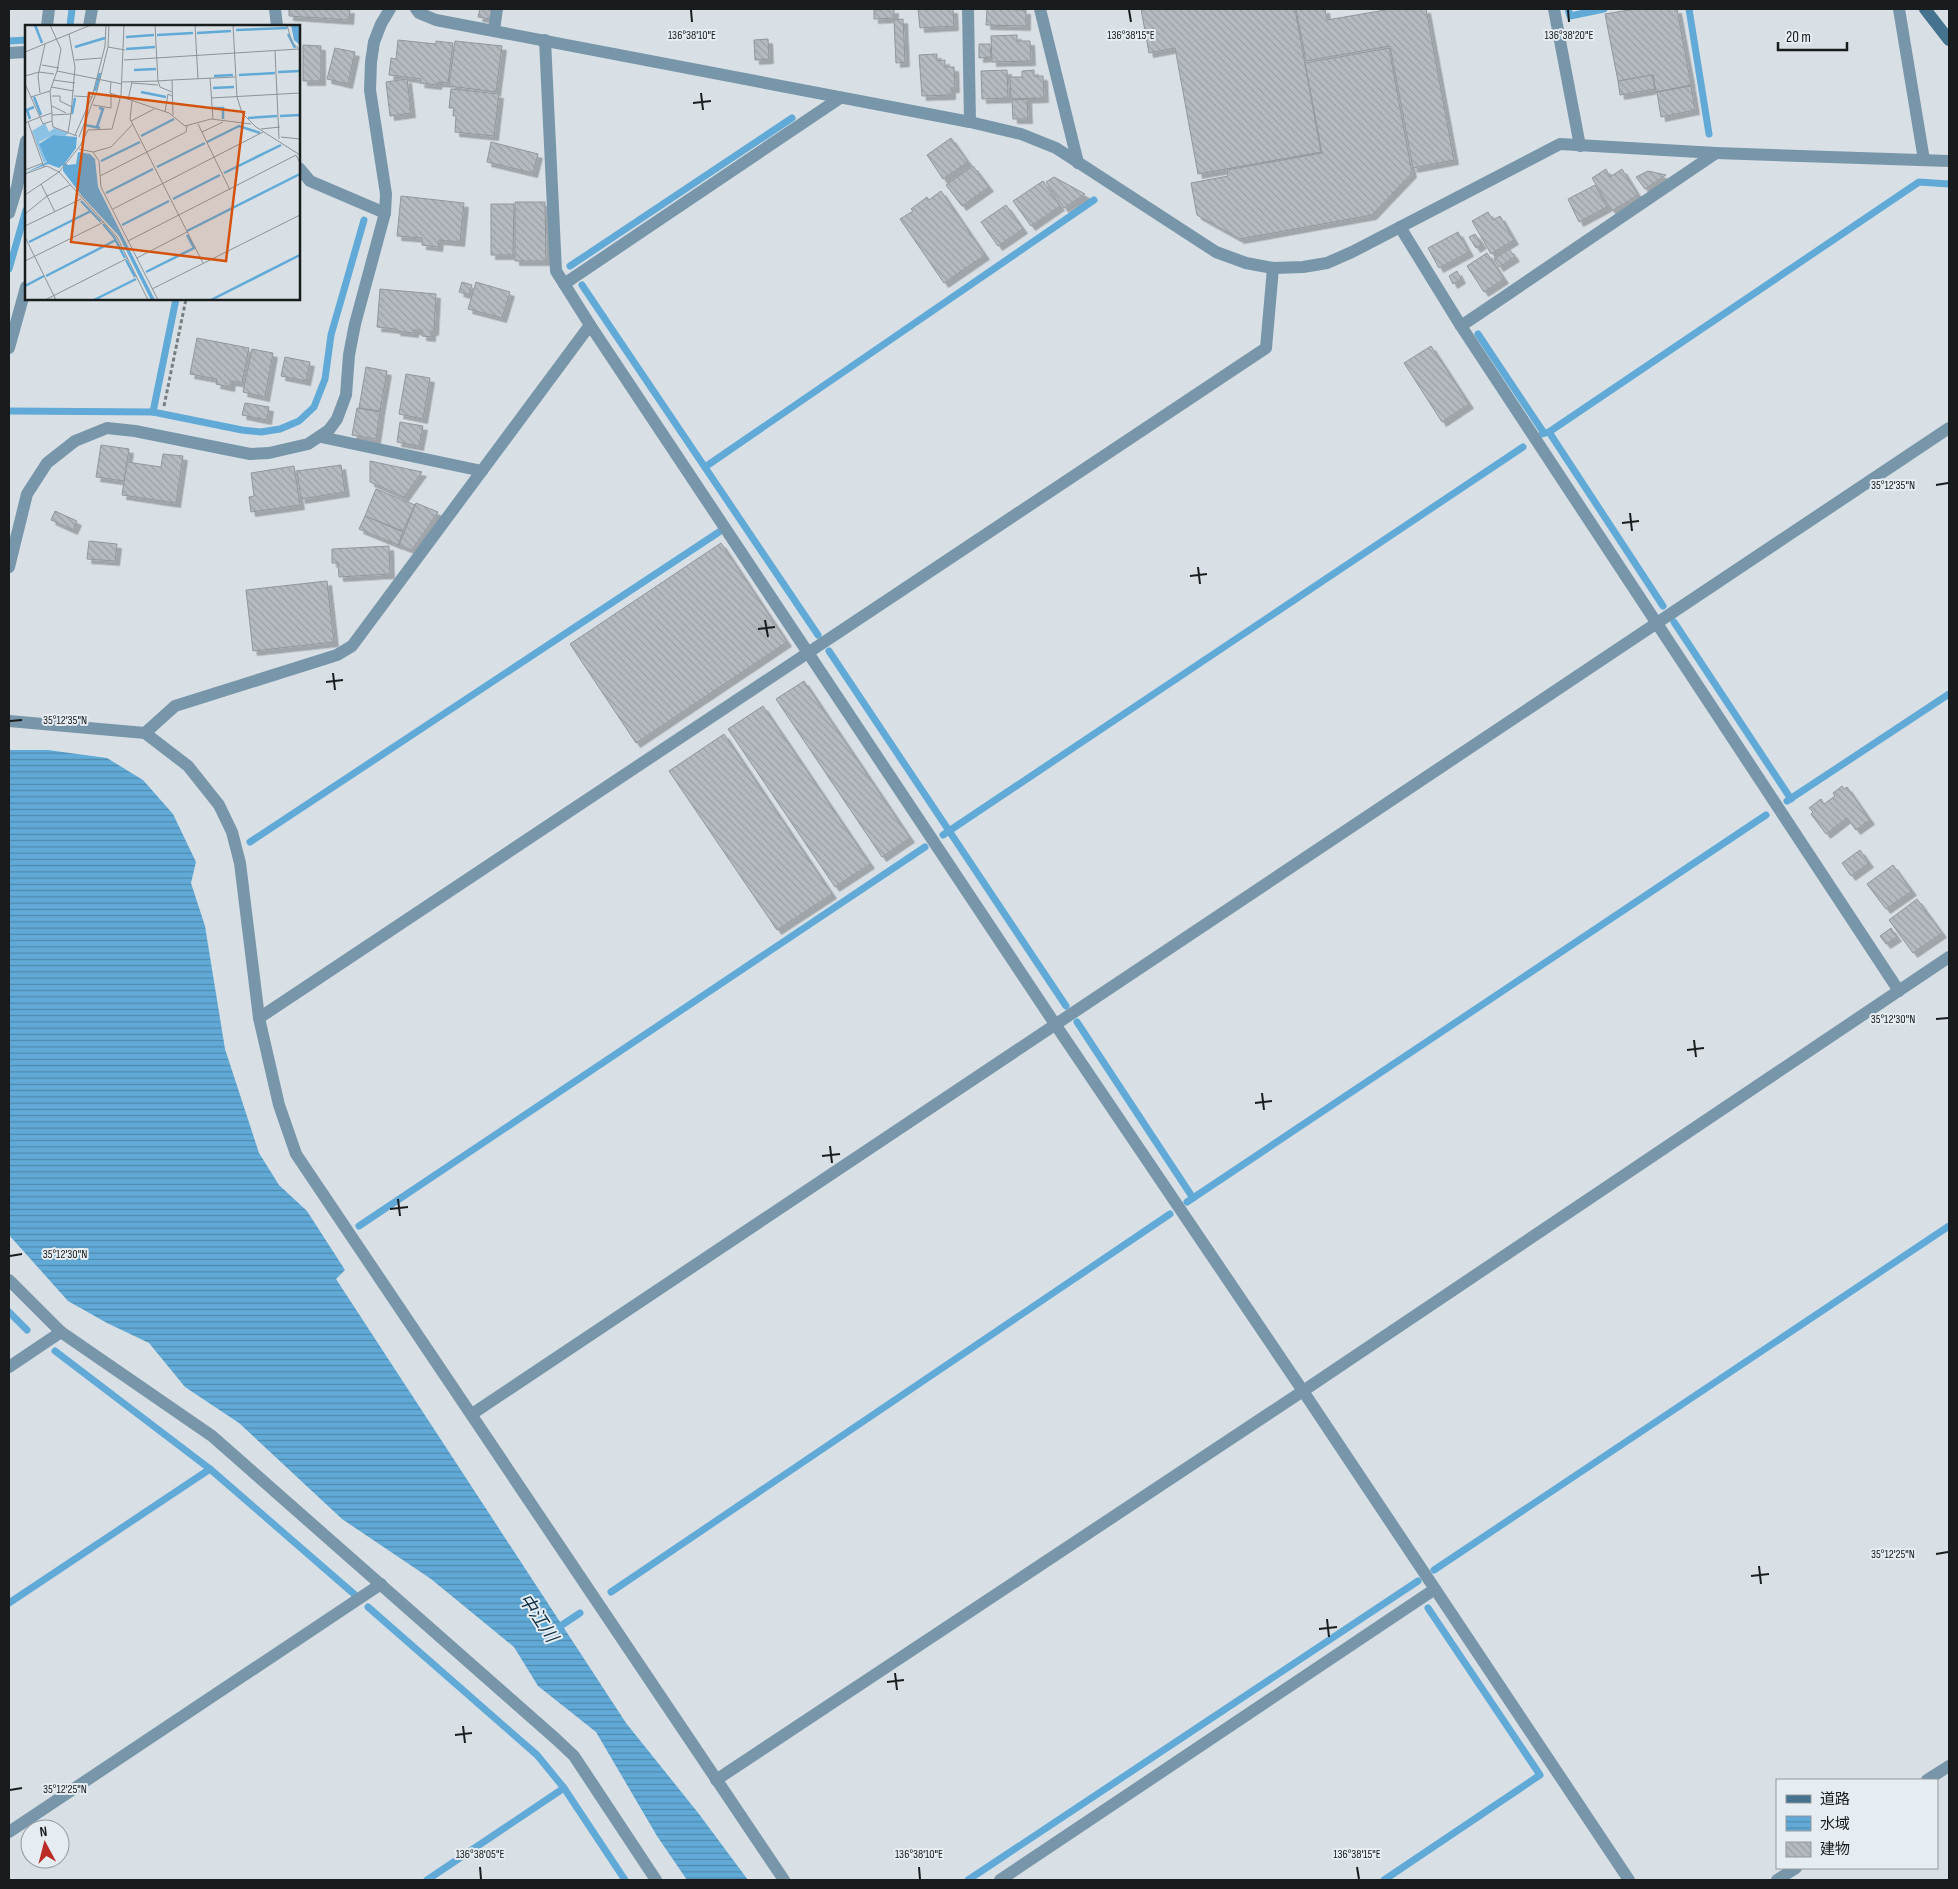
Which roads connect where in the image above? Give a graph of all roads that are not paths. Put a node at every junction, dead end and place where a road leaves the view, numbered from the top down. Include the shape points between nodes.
1 (49, 9) edge
2 (92, 9) edge
3 (275, 9) edge
4 (390, 9) edge
5 (416, 9) edge
6 (496, 9) edge
7 (968, 9) edge
8 (1040, 9) edge
9 (1554, 9) edge
10 (1899, 9) edge
11 (1925, 9) edge
12 (47, 25) edge
13 (89, 25) edge
14 (277, 25) edge
15 (494, 30) junction
16 (545, 40) junction
17 (1949, 40) edge
18 (25, 52) edge
19 (9, 54) edge
20 (840, 98) junction
21 (970, 122) junction
22 (25, 146) edge
23 (1580, 146) junction
24 (1716, 153) junction
25 (1924, 160) junction
26 (1949, 161) edge
27 (1078, 163) junction
28 (300, 169) edge
29 (9, 213) edge
30 (384, 213) junction
31 (1400, 226) junction
32 (1273, 268) junction
33 (564, 284) junction
34 (25, 290) edge
35 (590, 325) junction
36 (1461, 326) junction
37 (9, 348) edge
38 (1949, 428) edge
39 (321, 437) junction
40 (482, 471) junction
41 (9, 567) edge
42 (1656, 623) junction
43 (809, 652) junction
44 (9, 721) edge
45 (145, 733) junction
46 (1949, 957) edge
47 (1899, 991) junction
48 (260, 1018) junction
49 (1055, 1024) junction
50 (9, 1280) edge
51 (61, 1332) junction
52 (9, 1366) edge
53 (1302, 1391) junction
54 (472, 1414) junction
55 (381, 1584) junction
56 (1434, 1589) junction
57 (1949, 1766) edge
58 (1929, 1779) edge
59 (716, 1780) junction
60 (9, 1832) edge
61 (1794, 1869) edge
62 (656, 1880) edge
63 (784, 1880) edge
64 (1000, 1880) edge
65 (1629, 1880) edge
66 (1777, 1880) edge

1 - 12 street
2 - 13 street
3 - 14 street
4 - 30 street via 374,42 370,90 386,194
5 - 15 street via 436,20
6 - 15 street
7 - 21 street
8 - 27 street
9 - 23 street
10 - 25 street
11 - 17 main road
15 - 16 street
16 - 20 street
16 - 33 street via 556,271
18 - 19 street
20 - 21 street
20 - 33 street
21 - 27 street via 1021,134 1056,148
22 - 29 street
23 - 24 street
23 - 31 street via 1560,144
24 - 25 street
24 - 36 street
25 - 26 street
27 - 32 street via 1216,252
28 - 30 street via 310,182
30 - 39 street via 355,324 346,395 337,420
31 - 32 street via 1327,262
31 - 36 street
32 - 43 street via 1266,348
33 - 35 street
34 - 37 street
35 - 40 street
35 - 43 street
36 - 42 street
38 - 42 street
39 - 40 street
39 - 41 street via 289,449 250,454 107,428 75,441 47,464 27,494
40 - 45 street via 352,646 337,655 175,706
42 - 47 street
42 - 49 street
43 - 48 street
43 - 49 street
44 - 45 street
45 - 48 street via 188,766 219,805 232,832 240,864
46 - 47 street
47 - 53 street
48 - 54 street via 279,1105 296,1154
49 - 53 street
49 - 54 street
50 - 51 street
51 - 52 street
51 - 55 street via 212,1436
53 - 56 street
53 - 59 street
54 - 59 street
55 - 60 street
55 - 62 street via 574,1756
56 - 64 street
56 - 65 street
57 - 58 street
59 - 63 street
61 - 66 street

